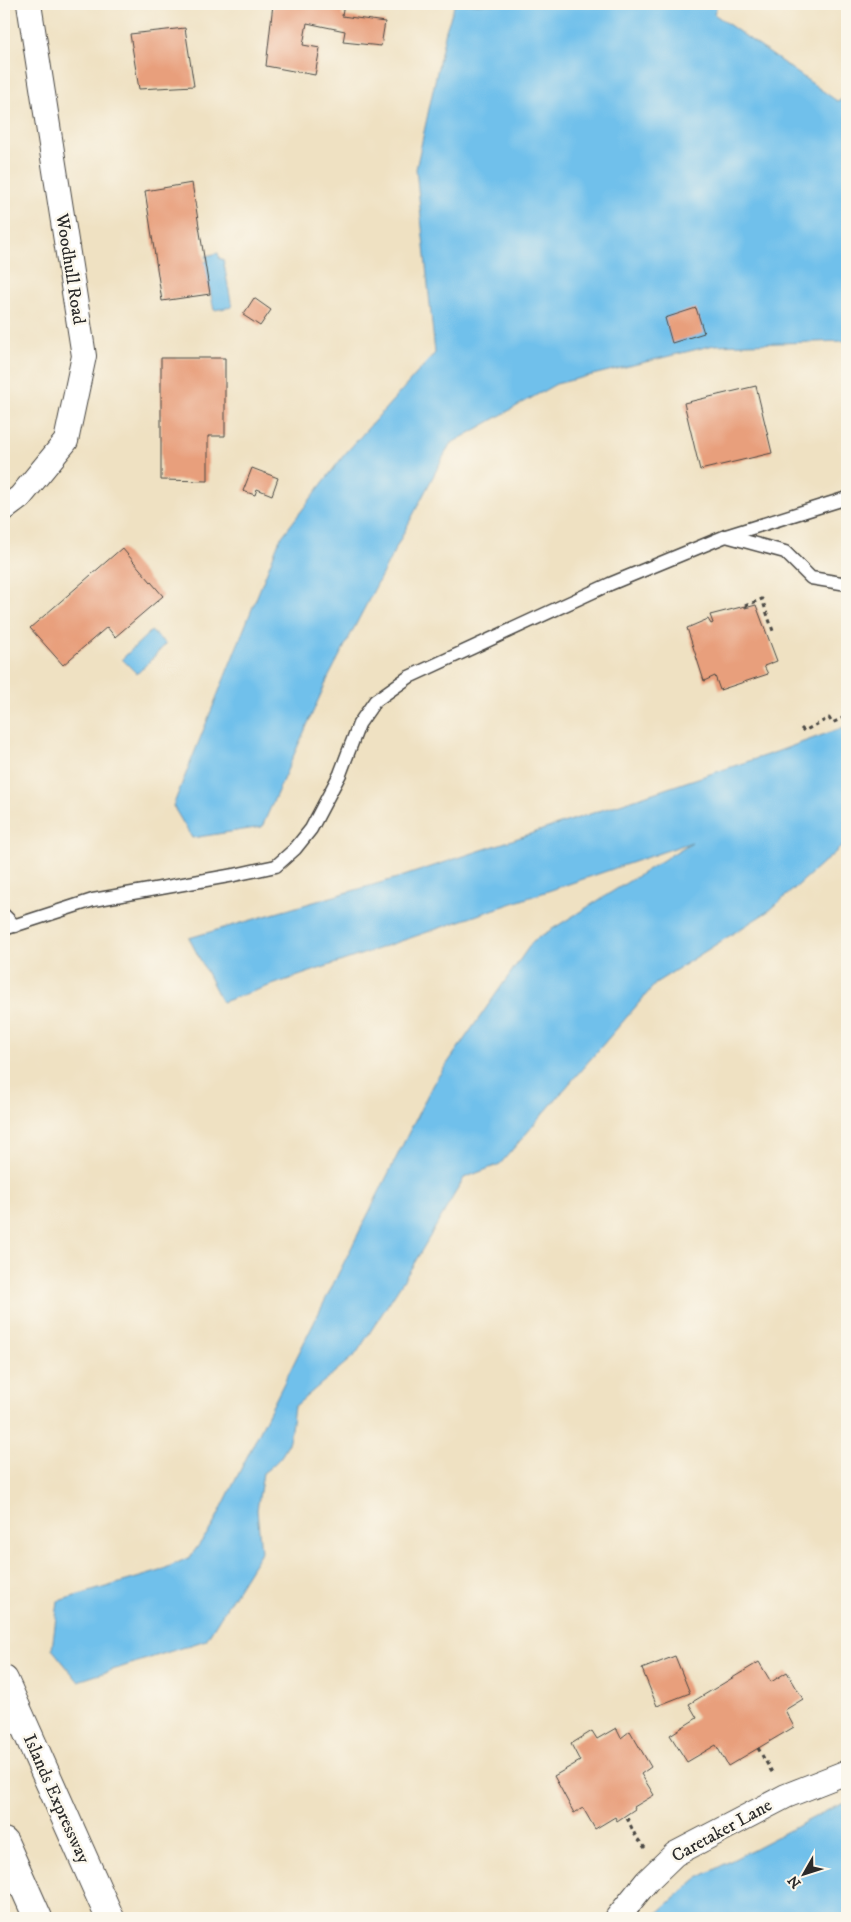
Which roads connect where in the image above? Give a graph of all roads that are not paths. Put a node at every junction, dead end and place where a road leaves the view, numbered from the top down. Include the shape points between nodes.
1 (29, 4) edge
2 (847, 498) edge
3 (4, 509) edge
4 (726, 536) junction
5 (847, 584) edge
6 (4, 915) edge
7 (10, 927) edge
8 (4, 1680) edge
9 (847, 1772) edge
10 (4, 1842) edge
11 (38, 1918) edge
12 (110, 1918) edge
13 (617, 1918) edge

1 - 3 street, Woodhull Road via 84,356 66,441 20,497
2 - 4 lane
4 - 5 lane via 785,552 811,578
4 - 7 lane via 610,584 409,677 375,701 359,724 340,774 311,829 276,866 93,900
6 - 7 lane
8 - 12 main road, Islands Expressway
9 - 13 street, Caretaker Lane via 786,1796 675,1854 647,1881
10 - 11 main road

